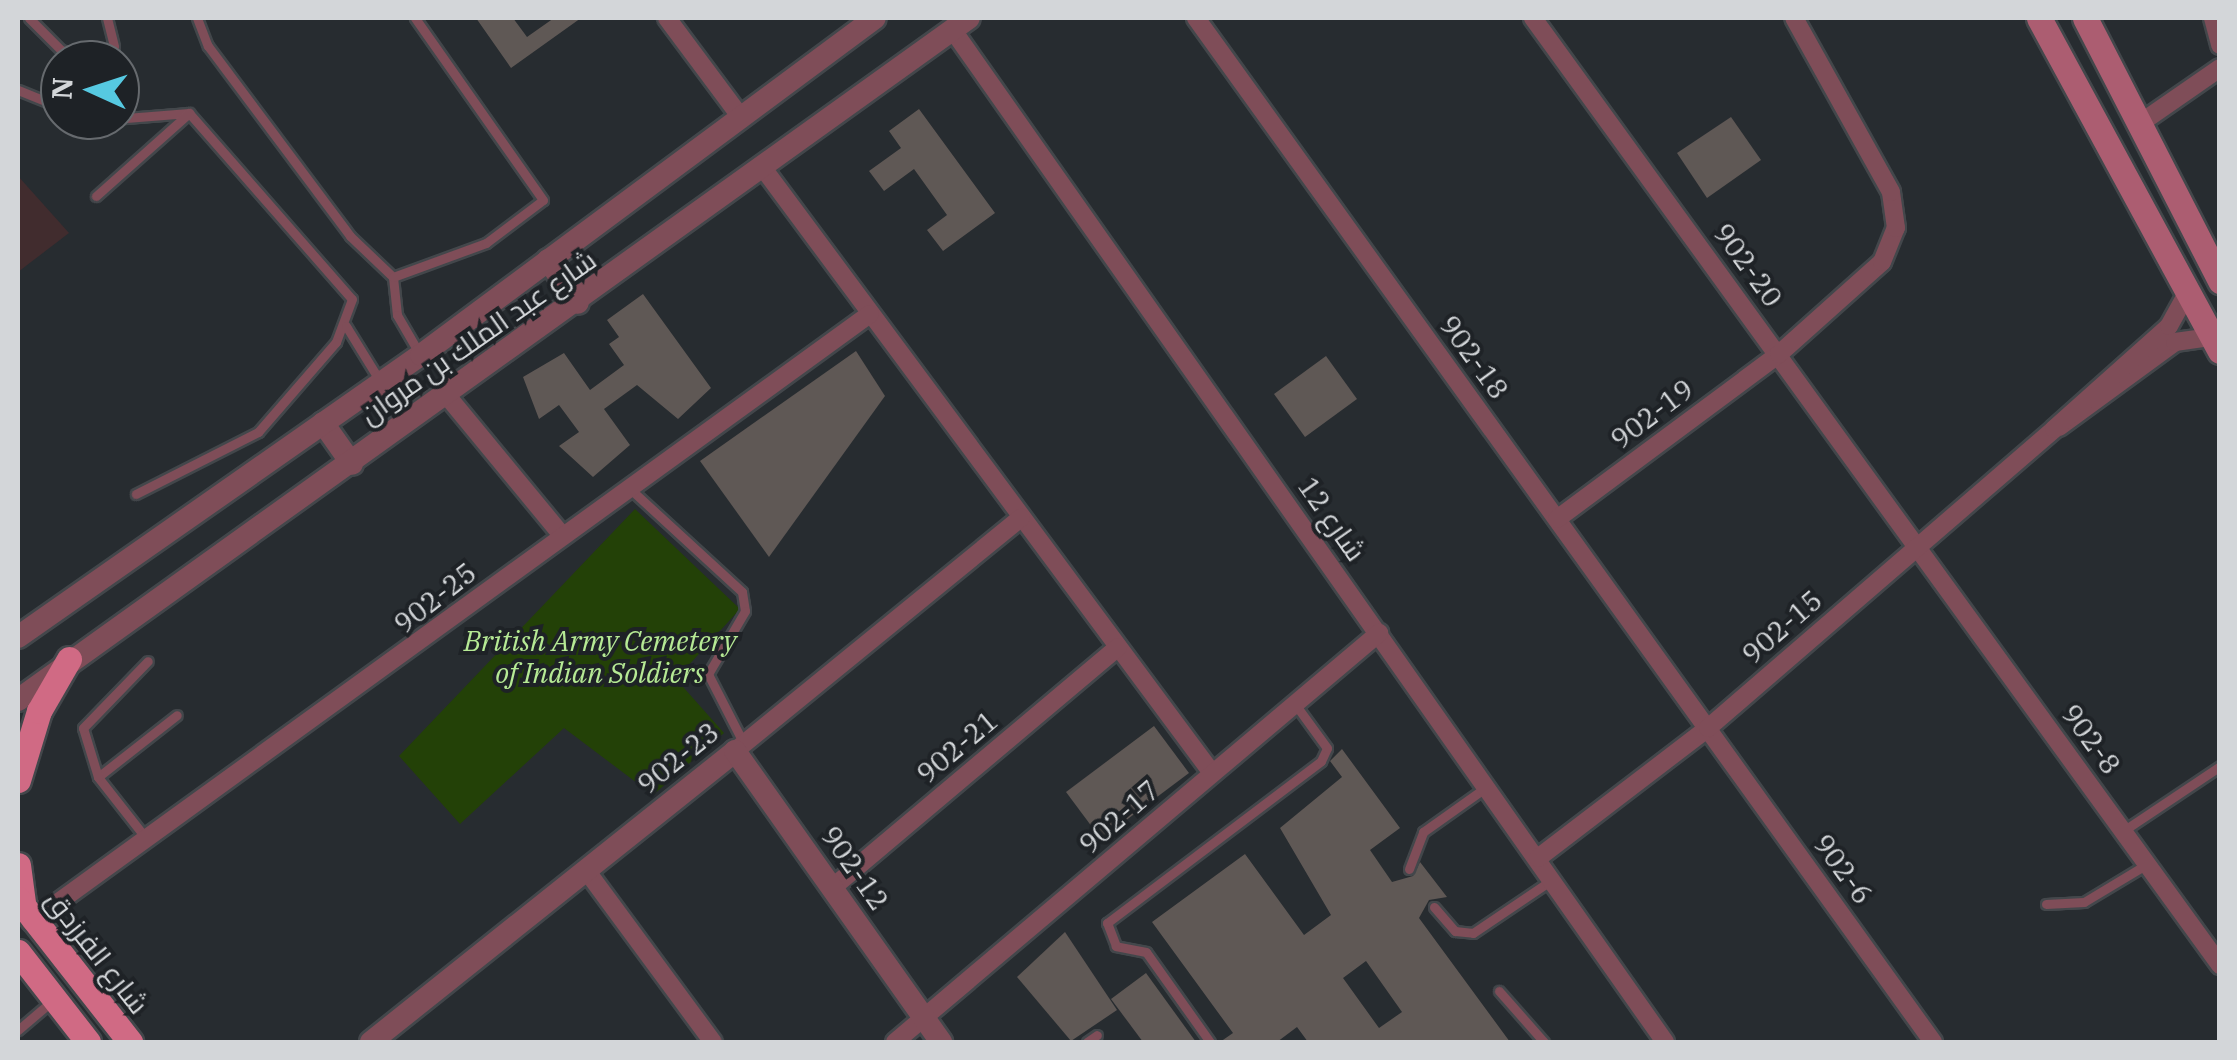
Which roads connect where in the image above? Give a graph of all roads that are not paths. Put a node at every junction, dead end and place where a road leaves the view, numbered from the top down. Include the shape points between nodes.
1 (29, 18) edge
2 (107, 18) edge
3 (198, 18) edge
4 (415, 18) edge
5 (667, 18) edge
6 (875, 18) edge
7 (1196, 18) edge
8 (1533, 18) edge
9 (1794, 18) edge
10 (2039, 18) edge
11 (2085, 18) edge
12 (2213, 18) edge
13 (961, 24) edge
14 (2220, 45) edge
15 (2220, 68) edge
16 (189, 113) junction
17 (740, 116) junction
18 (140, 117) edge
19 (2142, 122) junction
20 (763, 168) junction
21 (96, 196) dead end
22 (548, 260) junction
23 (393, 277) junction
24 (2220, 281) edge
25 (2188, 292) junction
26 (578, 304) junction
27 (870, 314) junction
28 (346, 326) junction
29 (2216, 344) edge
30 (1780, 354) junction
31 (421, 356) junction
32 (381, 383) junction
33 (448, 396) junction
34 (324, 423) junction
35 (2054, 429) junction
36 (352, 464) junction
37 (627, 486) junction
38 (136, 494) dead end
39 (1022, 518) junction
40 (1557, 520) junction
41 (562, 534) junction
42 (1919, 545) junction
43 (1379, 633) junction
44 (18, 636) edge
45 (1118, 647) junction
46 (69, 659) junction
47 (148, 661) dead end
48 (18, 700) edge
49 (1296, 704) junction
50 (177, 715) dead end
51 (1708, 728) junction
52 (740, 748) junction
53 (2220, 766) edge
54 (1212, 774) junction
55 (98, 777) junction
56 (18, 780) edge
57 (1488, 787) junction
58 (2123, 831) junction
59 (146, 838) junction
60 (1538, 858) junction
61 (2147, 864) junction
62 (18, 865) edge
63 (1409, 869) dead end
64 (586, 870) junction
65 (1553, 880) junction
66 (832, 888) junction
67 (2046, 904) dead end
68 (1434, 907) dead end
69 (24, 910) edge
70 (18, 952) edge
71 (2220, 965) edge
72 (1499, 991) dead end
73 (54, 1000) junction
74 (925, 1019) junction
75 (18, 1030) edge
76 (1097, 1036) dead end
77 (88, 1042) edge
78 (130, 1042) edge
79 (370, 1042) edge
80 (713, 1042) edge
81 (895, 1042) edge
82 (941, 1042) edge
83 (1086, 1042) edge
84 (1210, 1042) edge
85 (1544, 1042) edge
86 (1666, 1042) edge
87 (1933, 1042) edge

1 - 2 lane via 61,50 97,59 114,46
3 - 23 lane via 208,46 350,236
4 - 23 lane via 543,200 486,243
5 - 17 street
6 - 17 street, شارع عبد الملك بن مروان
7 - 40 street, 902-18
8 - 30 street, 902-20
9 - 30 street, 902-19 via 1891,192 1896,228 1882,262
10 - 25 main road
11 - 19 main road
12 - 14 street
13 - 20 street, شارع عبد الملك بن مروان
13 - 43 street, شارع 12
15 - 19 street
16 - 18 lane
16 - 21 lane
16 - 28 lane via 352,299
17 - 22 street, شارع عبد الملك بن مروان
19 - 24 main road
20 - 26 street, شارع عبد الملك بن مروان
20 - 27 street
22 - 26 street
22 - 31 street, شارع عبد الملك بن مروان
23 - 31 lane via 398,315
25 - 29 main road
25 - 35 street, 902-15 via 2169,326
26 - 33 street, شارع عبد الملك بن مروان
27 - 37 street, 902-25
27 - 39 street
28 - 32 lane
28 - 38 lane via 258,432
29 - 35 street, 902-15 via 2176,342
30 - 40 street, 902-19
30 - 42 street, 902-20
31 - 32 street, شارع عبد الملك بن مروان
32 - 34 street, شارع عبد الملك بن مروان
33 - 36 street, شارع عبد الملك بن مروان
33 - 41 street
34 - 36 street
34 - 44 street, شارع عبد الملك بن مروان
35 - 42 street, 902-15
36 - 46 street, شارع عبد الملك بن مروان
37 - 41 street, 902-25
37 - 52 lane via 742,592 744,611 708,674
39 - 45 street
39 - 52 street, 902-23
40 - 51 street, 902-18
41 - 59 street, 902-25 via 414,651
42 - 51 street, 902-15
42 - 58 street, 902-8
43 - 49 street, 902-17
43 - 57 street, شارع 12
45 - 54 street
45 - 66 street, 902-21
46 - 48 street, شارع عبد الملك بن مروان
46 - 56 main road via 39,711
47 - 55 lane via 83,728
49 - 54 street, 902-17
49 - 84 lane via 1328,748 1321,761 1106,923 1116,946 1146,952
50 - 55 lane
51 - 60 street, 902-15
51 - 87 street, 902-6
52 - 64 street, 902-23
52 - 66 street, 902-12
53 - 58 lane
54 - 74 street, 902-17
55 - 59 lane
57 - 60 street, شارع 12
57 - 63 lane via 1423,832
58 - 61 street, 902-8
59 - 69 street, 902-25
60 - 65 street, شارع 12
61 - 67 lane via 2084,902
61 - 71 street, 902-8
62 - 69 main road
64 - 79 street, 902-23
64 - 80 street
65 - 68 lane via 1473,932 1455,931
65 - 86 street, شارع 12
66 - 74 street, 902-12
69 - 78 main road, شارع الفرزدق
70 - 73 main road
72 - 85 lane
73 - 75 lane
73 - 77 main road
74 - 81 street, 902-17
74 - 82 street, 902-12
76 - 83 lane

